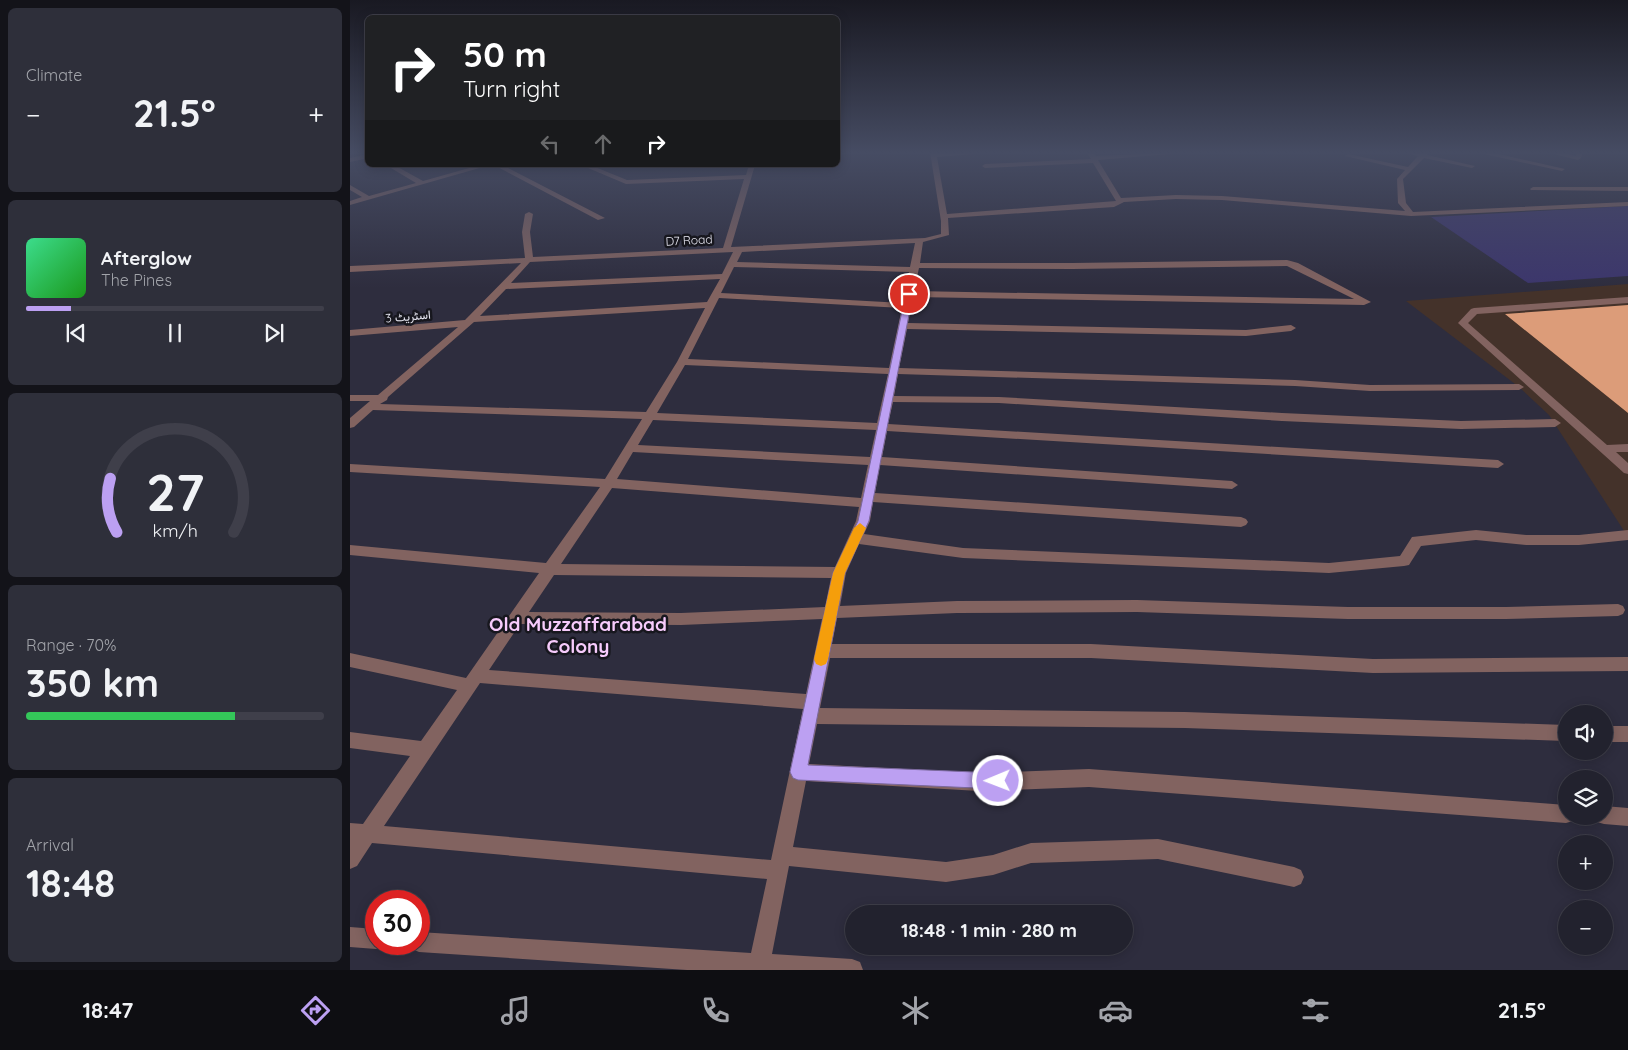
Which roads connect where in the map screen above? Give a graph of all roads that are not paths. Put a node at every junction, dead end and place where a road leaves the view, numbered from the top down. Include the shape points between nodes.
1 (561, 197) edge
2 (744, 197) edge
3 (941, 197) edge
4 (1117, 197) edge
5 (1171, 197) edge
6 (1188, 197) edge
7 (1402, 197) edge
8 (368, 198) edge
9 (1119, 200) junction
10 (350, 203) edge
11 (1628, 204) edge
12 (529, 214) dead end
13 (1411, 214) junction
14 (944, 216) junction
15 (602, 218) dead end
16 (920, 240) junction
17 (732, 249) junction
18 (529, 259) junction
19 (350, 268) edge
20 (914, 268) junction
21 (728, 270) junction
22 (503, 286) junction
23 (713, 300) junction
24 (908, 300) junction
25 (1628, 300) edge
26 (470, 321) junction
27 (903, 326) junction
28 (1291, 328) dead end
29 (350, 333) edge
30 (682, 362) junction
31 (894, 371) junction
32 (1519, 386) dead end
33 (350, 398) edge
34 (383, 398) junction
35 (888, 399) junction
36 (371, 407) junction
37 (649, 416) junction
38 (1555, 423) dead end
39 (350, 424) edge
40 (882, 427) junction
41 (630, 448) junction
42 (1628, 448) edge
43 (1606, 449) junction
44 (876, 461) junction
45 (1498, 464) dead end
46 (350, 468) edge
47 (1628, 470) edge
48 (608, 483) junction
49 (1232, 485) dead end
50 (868, 500) junction
51 (1240, 522) dead end
52 (1628, 535) edge
53 (855, 538) junction
54 (350, 550) edge
55 (550, 569) junction
56 (839, 573) junction
57 (1618, 610) dead end
58 (831, 614) junction
59 (516, 618) junction
60 (823, 652) junction
61 (350, 660) edge
62 (1628, 664) edge
63 (473, 681) junction
64 (811, 709) junction
65 (1558, 732) edge
66 (1613, 734) edge
67 (1628, 734) edge
68 (350, 740) edge
69 (426, 750) junction
70 (798, 772) junction
71 (1558, 813) edge
72 (1613, 816) edge
73 (1628, 816) edge
74 (359, 833) edge
75 (350, 859) edge
76 (780, 862) junction
77 (1294, 877) dead end
78 (350, 937) edge
79 (365, 938) edge
80 (430, 943) edge
81 (758, 967) edge
82 (852, 970) edge

1 - 15 street
2 - 17 street
3 - 14 street, D7 Road
4 - 9 street
5 - 9 street
6 - 13 street
7 - 13 street
8 - 10 street
9 - 14 street via 1114,205
11 - 13 street
12 - 18 street via 526,232
14 - 16 street, D7 Road via 945,235
16 - 17 street, D7 Road
16 - 20 street
17 - 18 street, D7 Road
17 - 21 street
18 - 19 street, D7 Road
18 - 22 street
20 - 21 street
20 - 24 street
20 - 24 street, اسٹریٹ 3 via 1287,263 1366,302
21 - 22 street
21 - 23 street
22 - 26 street
23 - 24 street, اسٹریٹ 3
23 - 26 street, اسٹریٹ 3
23 - 30 street
24 - 27 street
25 - 43 street via 1474,311 1463,323
26 - 29 street, اسٹریٹ 3
26 - 34 street
27 - 28 street via 1246,333
27 - 31 street
30 - 31 street
30 - 37 street
31 - 32 street via 1370,388
31 - 35 street
33 - 34 street
34 - 36 street
35 - 38 street via 999,400 1452,424
35 - 40 street
36 - 37 street
36 - 39 street
37 - 40 street
37 - 41 street
40 - 44 street
40 - 45 street
41 - 44 street
41 - 48 street
42 - 43 street
43 - 47 street
44 - 49 street
44 - 50 street
46 - 48 street
48 - 50 street
48 - 55 street
50 - 51 street
50 - 53 street via 864,521
52 - 53 street via 1544,540 1476,535 1417,541 1404,561 1330,568 963,552
53 - 56 street
54 - 55 street
55 - 56 street
55 - 59 street
56 - 58 street
57 - 58 street via 1348,613 1137,606 968,607
58 - 59 street via 681,619
58 - 60 street
59 - 63 street
60 - 62 street via 1091,651 1373,666
60 - 64 street
61 - 63 street
63 - 64 street
63 - 69 street
64 - 65 street
64 - 70 street
66 - 67 street
68 - 69 street
69 - 74 street
70 - 71 street via 979,782 1089,778
70 - 76 street
72 - 73 street
74 - 75 street
74 - 76 street
76 - 77 street via 946,872 993,865 1031,853 1158,849
76 - 81 street
78 - 79 street
80 - 81 street
81 - 82 street

